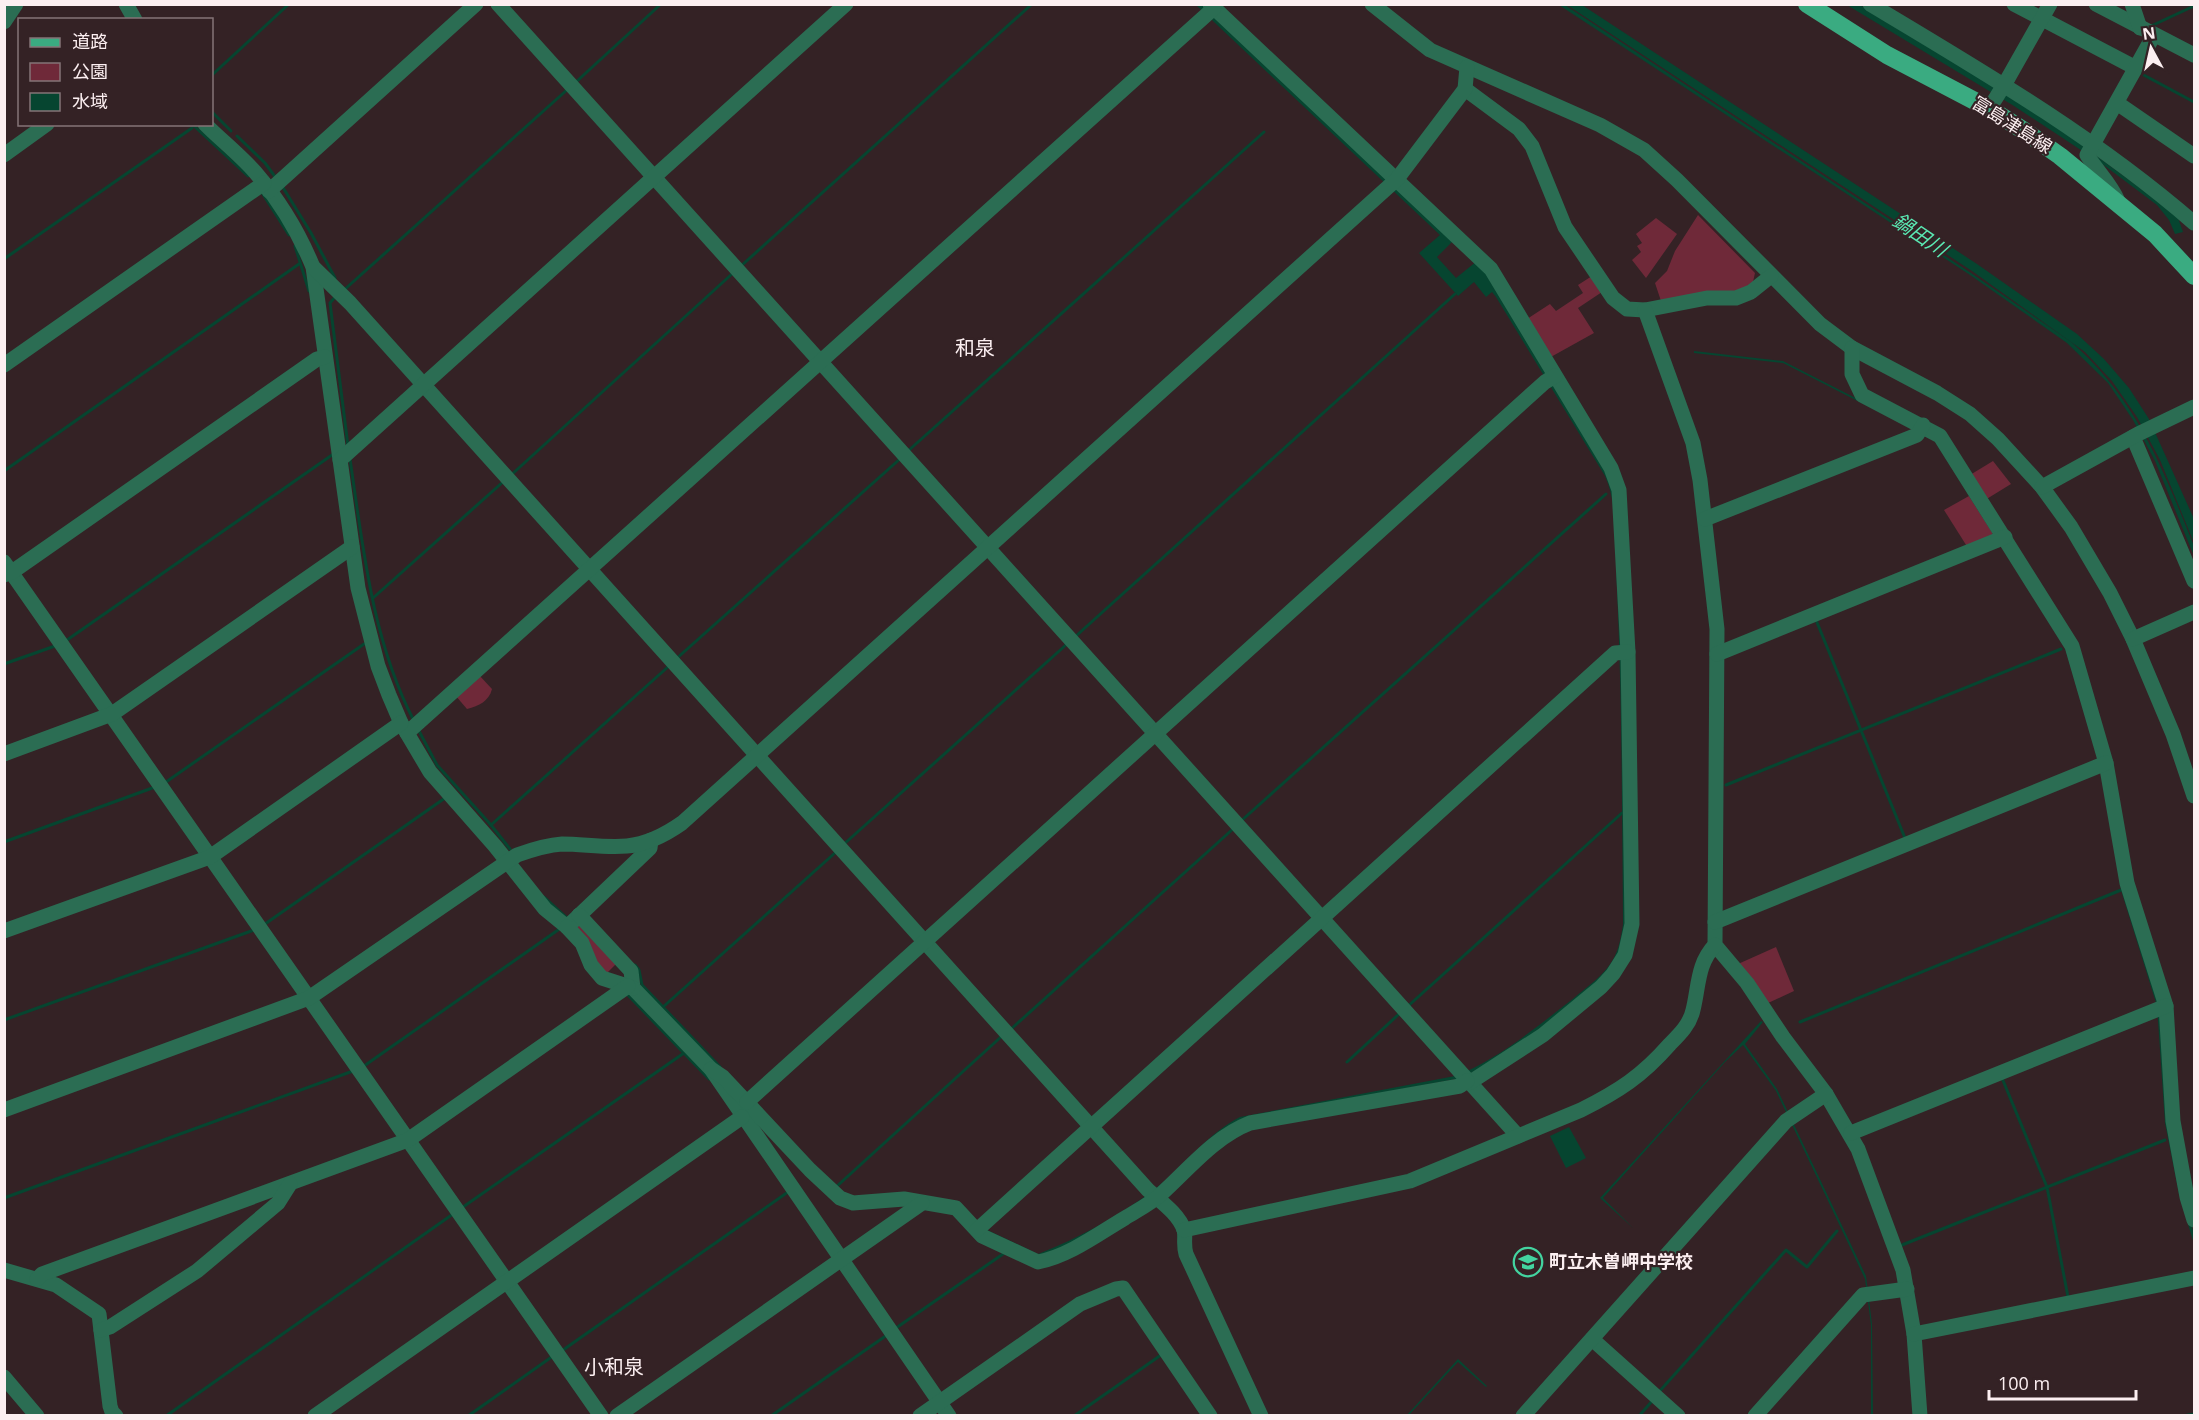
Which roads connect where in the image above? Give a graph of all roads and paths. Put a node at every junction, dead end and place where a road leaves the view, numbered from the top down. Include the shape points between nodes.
1 (16, 4) edge
2 (126, 4) edge
3 (476, 4) edge
4 (498, 4) edge
5 (846, 4) edge
6 (1372, 4) edge
7 (1807, 4) edge
8 (1870, 4) edge
9 (2014, 4) edge
10 (2050, 4) edge
11 (2096, 4) edge
12 (2133, 4) edge
13 (1210, 9) edge
14 (134, 18) edge
15 (2041, 19) junction
16 (4, 22) edge
17 (2147, 31) junction
18 (2194, 55) edge
19 (1467, 67) junction
20 (2134, 67) junction
21 (1465, 89) junction
22 (2117, 103) junction
23 (1992, 105) junction
24 (45, 126) edge
25 (207, 126) edge
26 (2091, 149) junction
27 (4, 155) edge
28 (2194, 156) edge
29 (654, 177) junction
30 (1393, 183) junction
31 (267, 187) junction
32 (2119, 204) junction
33 (2194, 222) edge
34 (313, 267) junction
35 (1771, 276) junction
36 (2194, 276) edge
37 (1645, 310) junction
38 (1852, 348) junction
39 (325, 357) junction
40 (820, 362) junction
41 (4, 365) edge
42 (1550, 378) junction
43 (423, 386) junction
44 (2194, 407) edge
45 (1920, 430) junction
46 (2136, 435) junction
47 (340, 460) junction
48 (2042, 487) junction
49 (1705, 519) junction
50 (2001, 539) junction
51 (352, 547) junction
52 (988, 548) junction
53 (7, 569) edge
54 (590, 570) junction
55 (2194, 581) edge
56 (2194, 612) edge
57 (2133, 639) junction
58 (1622, 652) junction
59 (1717, 654) junction
60 (111, 714) junction
61 (404, 728) junction
62 (1154, 734) junction
63 (4, 754) edge
64 (757, 755) junction
65 (2102, 764) junction
66 (2194, 796) edge
67 (651, 840) junction
68 (210, 857) junction
69 (506, 861) junction
70 (579, 915) junction
71 (1320, 918) junction
72 (1715, 922) junction
73 (567, 927) junction
74 (4, 931) edge
75 (924, 941) junction
76 (1715, 945) junction
77 (627, 989) junction
78 (309, 998) junction
79 (2162, 1008) junction
80 (711, 1069) junction
81 (1465, 1079) junction
82 (1826, 1094) junction
83 (747, 1102) junction
84 (4, 1110) edge
85 (742, 1117) junction
86 (1090, 1126) junction
87 (1851, 1133) junction
88 (1518, 1136) junction
89 (408, 1140) junction
90 (290, 1184) junction
91 (1153, 1195) junction
92 (922, 1203) junction
93 (2194, 1220) edge
94 (976, 1230) junction
95 (1184, 1230) junction
96 (841, 1260) junction
97 (4, 1270) edge
98 (2194, 1278) edge
99 (38, 1279) junction
100 (510, 1279) junction
101 (1907, 1289) junction
102 (101, 1330) junction
103 (1914, 1334) junction
104 (1592, 1339) junction
105 (4, 1377) edge
106 (940, 1402) junction
107 (37, 1416) edge
108 (116, 1416) edge
109 (315, 1416) edge
110 (601, 1416) edge
111 (617, 1416) edge
112 (920, 1416) edge
113 (949, 1416) edge
114 (1210, 1416) edge
115 (1261, 1416) edge
116 (1523, 1416) edge
117 (1678, 1416) edge
118 (1755, 1416) edge
119 (1920, 1416) edge

1 - 16 street
2 - 14 street
3 - 31 street
4 - 29 street
5 - 29 street
6 - 19 street via 1430,50
7 - 23 main road, 富島津島線 via 1887,55
8 - 26 street via 1998,81
9 - 15 street
10 - 15 street
11 - 17 street
12 - 17 street
13 - 30 street
13 - 40 street
15 - 20 street
15 - 23 street, bridge
17 - 18 street
17 - 20 street
19 - 21 street
19 - 35 street via 1600,124 1644,150
20 - 22 street
21 - 30 street
21 - 37 street via 1520,129 1532,146 1564,227 1613,298 1626,309
22 - 26 street
22 - 28 street
23 - 32 main road, 富島津島線
24 - 27 street
25 - 31 street
26 - 32 street via 2096,169 2113,189
26 - 33 street via 2140,177
29 - 40 street
29 - 43 street
30 - 42 street via 1491,269
30 - 52 street
31 - 34 street via 301,238
31 - 41 street
32 - 36 main road, 富島津島線 via 2155,234
34 - 39 street
34 - 43 street
35 - 37 street via 1736,298 1707,298
35 - 38 street via 1820,324
37 - 49 street via 1693,443
38 - 45 street via 1852,374 1862,395
38 - 48 street via 1970,414
39 - 47 street
39 - 53 street
40 - 52 street
40 - 54 street
42 - 58 street via 1611,468 1619,490
42 - 62 street
43 - 47 street
43 - 54 street
44 - 46 street
45 - 49 street
45 - 50 street via 1940,436
46 - 48 street
46 - 55 street
47 - 51 street
48 - 57 street via 2071,527
49 - 59 street
50 - 59 street
50 - 65 street via 2072,646
51 - 60 street
51 - 61 street via 378,666
52 - 62 street
52 - 64 street
53 - 60 street
54 - 61 street
54 - 64 street
56 - 57 street
57 - 66 street
58 - 71 street
58 - 81 street via 1632,924 1628,945 1620,965 1601,987 1542,1035
59 - 72 street
60 - 63 street
60 - 68 street
61 - 68 street
61 - 69 street via 430,772
62 - 71 street
62 - 75 street
64 - 67 street via 682,823
64 - 75 street
65 - 72 street
65 - 79 street via 2127,883
67 - 69 street via 627,846 550,846
67 - 70 street via 650,848
68 - 74 street
68 - 78 street
69 - 73 street via 545,909
69 - 78 street
70 - 73 street
70 - 77 street via 631,971
71 - 81 street
71 - 86 street
72 - 76 street
73 - 77 street via 582,943 591,965 602,978
75 - 83 street
75 - 86 street
76 - 82 street
76 - 88 street via 1698,975 1690,1020 1652,1065 1606,1098
77 - 80 street
77 - 89 street
78 - 84 street
78 - 89 street
79 - 87 street
79 - 93 street via 2173,1121
80 - 83 street
80 - 85 street
81 - 88 street
81 - 91 street via 1461,1086 1244,1126 1228,1133
82 - 87 street
82 - 104 street via 1788,1119
83 - 92 street via 810,1170 846,1202 904,1199
85 - 96 street
85 - 100 street
86 - 91 street
86 - 94 street
87 - 101 street via 1896,1246
88 - 95 street via 1410,1181
89 - 90 street
89 - 100 street
90 - 99 street via 42,1274
90 - 102 street via 278,1203 197,1271
91 - 94 street via 1073,1249 1047,1260 1034,1261
91 - 95 street via 1166,1203
92 - 94 street via 956,1209
92 - 96 street
95 - 115 street via 1186,1254
96 - 106 street
96 - 111 street
97 - 99 street
98 - 103 street
99 - 102 street via 56,1285 99,1314
100 - 109 street
100 - 110 street
101 - 103 street
101 - 118 street via 1867,1294
102 - 108 street via 110,1406
103 - 119 street
104 - 116 street
104 - 117 street
105 - 107 street
106 - 112 street
106 - 113 street
106 - 114 street via 1080,1305 1123,1288

